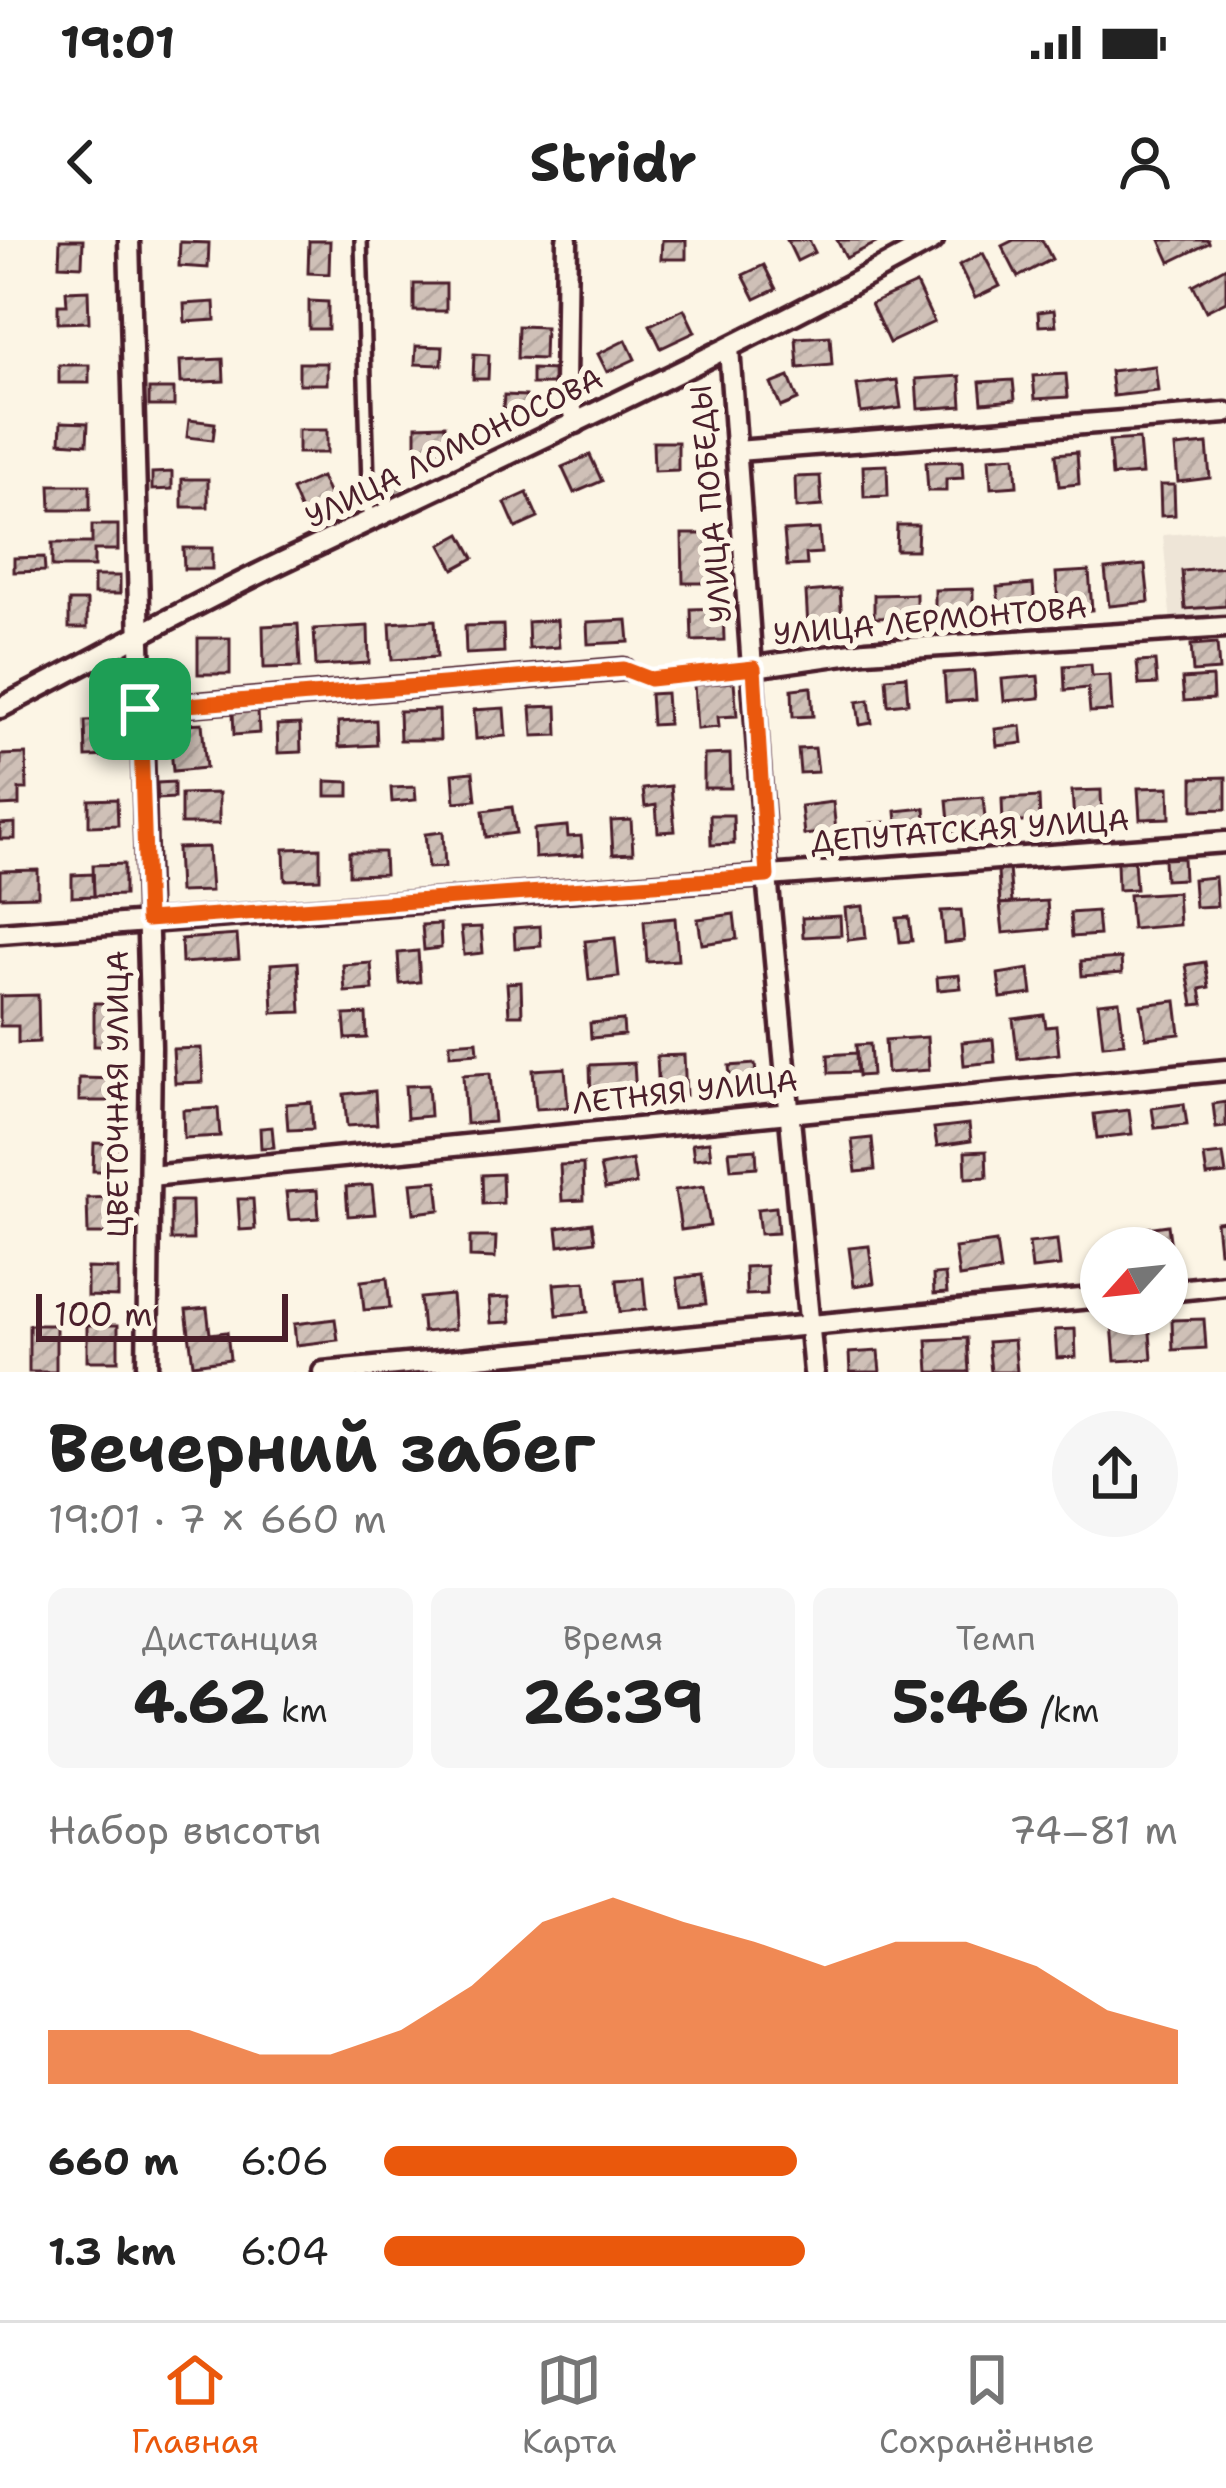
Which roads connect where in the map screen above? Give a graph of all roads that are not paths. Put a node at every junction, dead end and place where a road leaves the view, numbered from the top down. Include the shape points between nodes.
1 (129, 240) edge
2 (361, 240) edge
3 (567, 240) edge
4 (934, 240) edge
5 (729, 348) junction
6 (1226, 413) edge
7 (576, 423) junction
8 (736, 451) junction
9 (369, 524) junction
10 (1226, 627) edge
11 (137, 638) junction
12 (754, 668) junction
13 (624, 669) joint
14 (0, 708) edge
15 (140, 709) junction
16 (1226, 842) edge
17 (767, 876) junction
18 (147, 920) junction
19 (0, 933) edge
20 (1226, 1070) edge
21 (790, 1112) junction
22 (151, 1176) junction
23 (1226, 1285) edge
24 (1188, 1289) edge
25 (1080, 1299) edge
26 (810, 1325) junction
27 (147, 1372) edge
28 (323, 1372) edge
29 (814, 1372) edge

1 - 11 street, ЦВЕТОЧНАЯ УЛИЦА
2 - 9 lane
3 - 7 street via 565,386
4 - 5 street, УЛИЦА ЛОМОНОСОВА
5 - 7 street, УЛИЦА ЛОМОНОСОВА
5 - 8 street, УЛИЦА ПОБЕДЫ
6 - 8 street
7 - 9 street, УЛИЦА ЛОМОНОСОВА
8 - 12 street, УЛИЦА ПОБЕДЫ
9 - 11 street, УЛИЦА ЛОМОНОСОВА
10 - 12 street, УЛИЦА ЛЕРМОНТОВА via 866,651
11 - 14 street, УЛИЦА ЛОМОНОСОВА
11 - 15 street, ЦВЕТОЧНАЯ УЛИЦА
12 - 13 lane, УЛИЦА ЛЕРМОНТОВА via 650,679
12 - 17 street, УЛИЦА ПОБЕДЫ
13 - 15 street, УЛИЦА ЛЕРМОНТОВА
15 - 18 street, ЦВЕТОЧНАЯ УЛИЦА
16 - 17 street, ДЕПУТАТСКАЯ УЛИЦА
17 - 18 street, ДЕПУТАТСКАЯ УЛИЦА
17 - 21 street, УЛИЦА ПОБЕДЫ
18 - 19 street, ДЕПУТАТСКАЯ УЛИЦА
18 - 22 street, ЦВЕТОЧНАЯ УЛИЦА
20 - 21 street, ЛЕТНЯЯ УЛИЦА
21 - 22 street, ЛЕТНЯЯ УЛИЦА
21 - 26 street, УЛИЦА ПОБЕДЫ
22 - 27 street, ЦВЕТОЧНАЯ УЛИЦА
23 - 24 street
25 - 26 street
26 - 28 street
26 - 29 street, УЛИЦА ПОБЕДЫ

